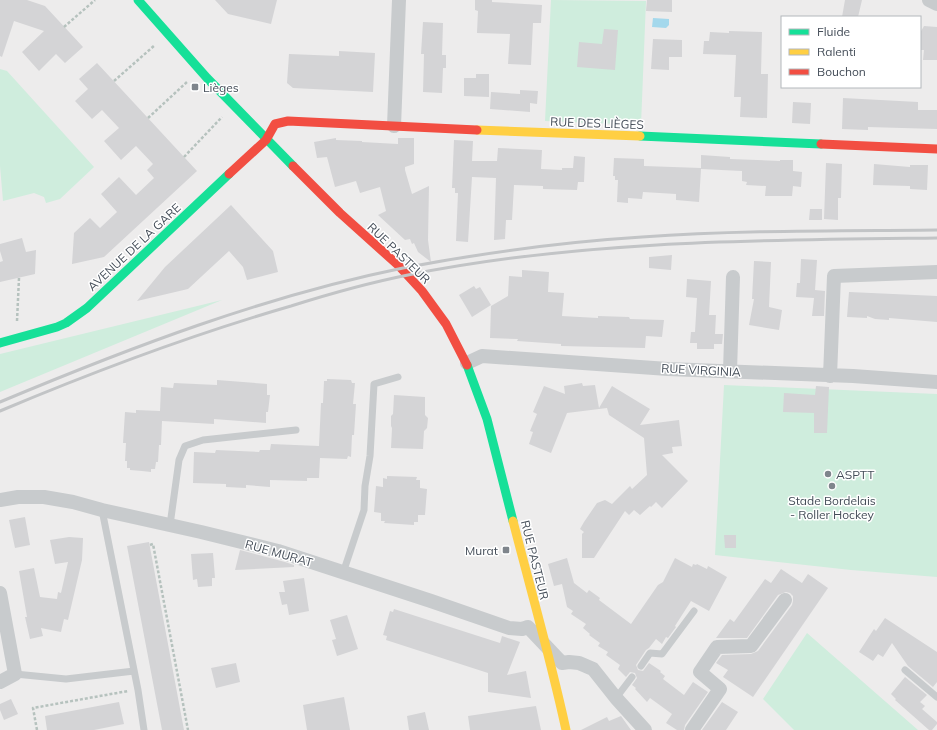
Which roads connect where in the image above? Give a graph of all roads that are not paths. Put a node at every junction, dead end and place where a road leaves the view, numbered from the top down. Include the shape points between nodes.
1 (138, 0) edge
2 (399, 0) edge
3 (929, 0) edge
4 (937, 4) edge
5 (394, 126) junction
6 (266, 140) junction
7 (937, 149) edge
8 (937, 272) edge
9 (733, 277) dead end
10 (0, 343) edge
11 (467, 363) junction
12 (730, 371) junction
13 (830, 376) junction
14 (398, 377) dead end
15 (937, 382) edge
16 (296, 430) dead end
17 (0, 500) edge
18 (102, 510) junction
19 (170, 525) junction
20 (343, 573) junction
21 (0, 593) edge
22 (785, 600) dead end
23 (694, 611) dead end
24 (545, 645) junction
25 (641, 666) dead end
26 (134, 670) junction
27 (905, 670) dead end
28 (15, 674) junction
29 (632, 677) dead end
30 (0, 682) edge
31 (937, 697) edge
32 (616, 698) junction
33 (144, 730) edge
34 (566, 730) edge
35 (645, 730) edge
36 (692, 730) edge

1 - 6 street, RUE PASTEUR
2 - 5 street
3 - 4 street
5 - 6 street, RUE DES LIÈGES via 288,120 275,124
5 - 7 street, RUE DES LIÈGES
6 - 10 street, AVENUE DE LA GARE via 87,308 57,327
6 - 11 street, RUE PASTEUR via 417,286 443,319
8 - 13 street via 834,276
9 - 12 street
11 - 12 street, RUE VIRGINIA via 482,356
11 - 24 street, RUE PASTEUR via 487,419
12 - 13 street, RUE VIRGINIA
13 - 15 street, RUE VIRGINIA
14 - 20 lane via 374,384 364,510
16 - 19 lane via 203,440 185,446 179,460
17 - 18 street, RUE MURAT via 44,496
18 - 19 street, RUE MURAT
18 - 26 lane
19 - 20 street, RUE MURAT via 278,551
20 - 24 street, RUE MURAT via 509,628 528,627
21 - 28 street
22 - 36 street via 751,646 717,647 700,672 720,688
23 - 25 lane via 662,654 650,653
24 - 32 street, RUE MURAT via 562,663 579,663 593,669
24 - 34 street, RUE PASTEUR
26 - 28 lane via 66,679
26 - 33 lane
27 - 31 lane
28 - 30 street
29 - 32 lane
32 - 35 street, RUE MURAT

